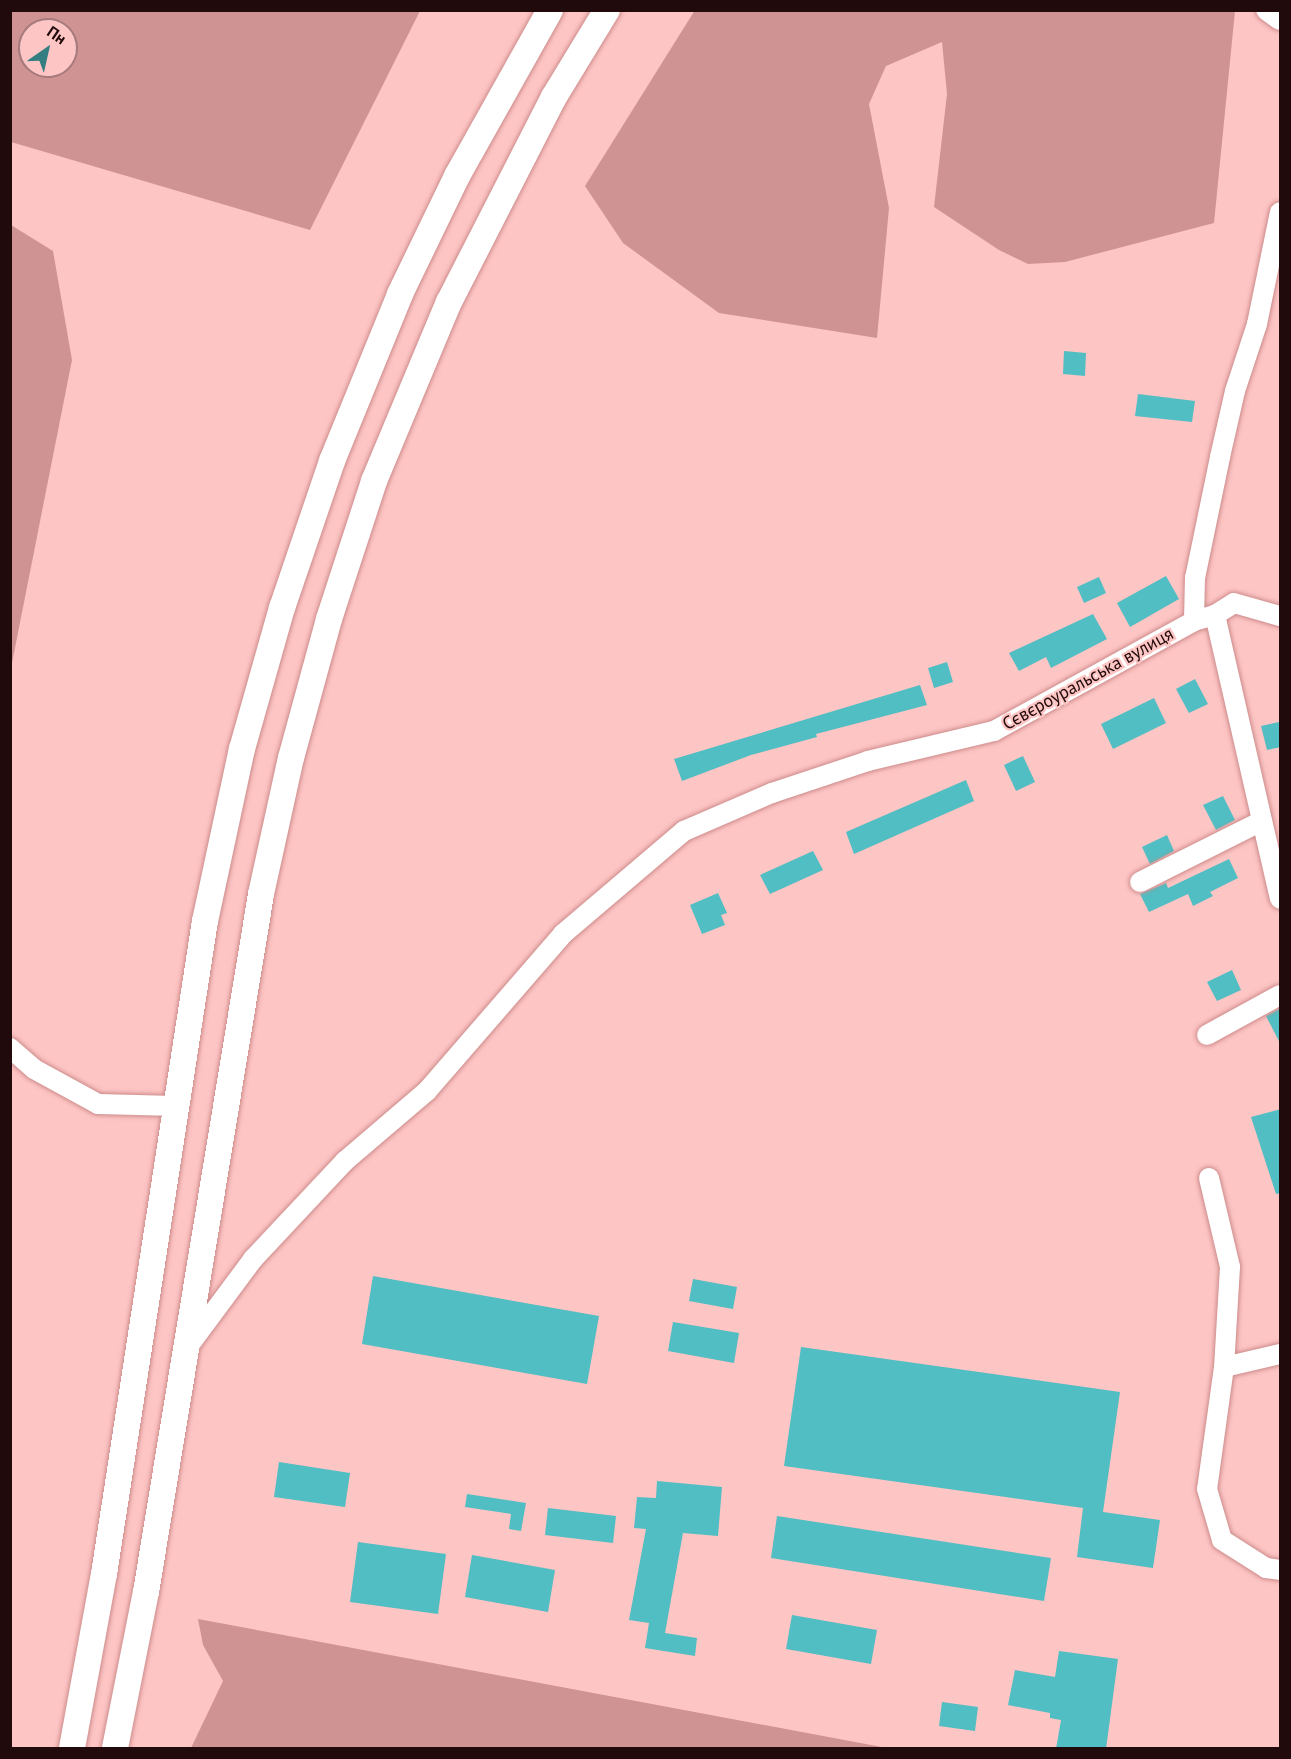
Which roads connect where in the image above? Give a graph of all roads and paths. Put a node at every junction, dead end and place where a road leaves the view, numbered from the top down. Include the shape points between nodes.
1 (550, 10) edge
2 (607, 10) edge
3 (1266, 10) edge
4 (1281, 20) edge
5 (1281, 212) edge
6 (1215, 615) junction
7 (1281, 616) edge
8 (1194, 621) junction
9 (1262, 821) junction
10 (1140, 882) dead end
11 (1281, 899) edge
12 (1281, 994) edge
13 (1207, 1035) dead end
14 (10, 1048) edge
15 (176, 1106) junction
16 (1209, 1178) dead end
17 (187, 1348) junction
18 (1281, 1354) edge
19 (1224, 1367) junction
20 (1281, 1570) edge
21 (72, 1749) edge
22 (115, 1749) edge

1 - 15 main road via 513,71 410,272 332,461 282,608 242,749 205,921
2 - 17 main road via 554,97 449,302 374,481 330,618 291,758 261,894
3 - 4 street
5 - 8 street via 1257,324 1235,391 1220,457 1195,578
6 - 7 street, Сєвєроуральська вулиця via 1234,603
6 - 8 street, Сєвєроуральська вулиця
6 - 9 street
8 - 17 street, Сєвєроуральська вулиця via 994,731 867,761 772,793 684,831 563,934 427,1091 345,1161 253,1259
9 - 10 street
9 - 11 street
12 - 13 street
14 - 15 street via 43,1075 98,1104
15 - 21 main road via 105,1574
16 - 19 street via 1230,1267
17 - 22 main road
18 - 19 street
19 - 20 street via 1207,1489 1222,1540 1266,1568

